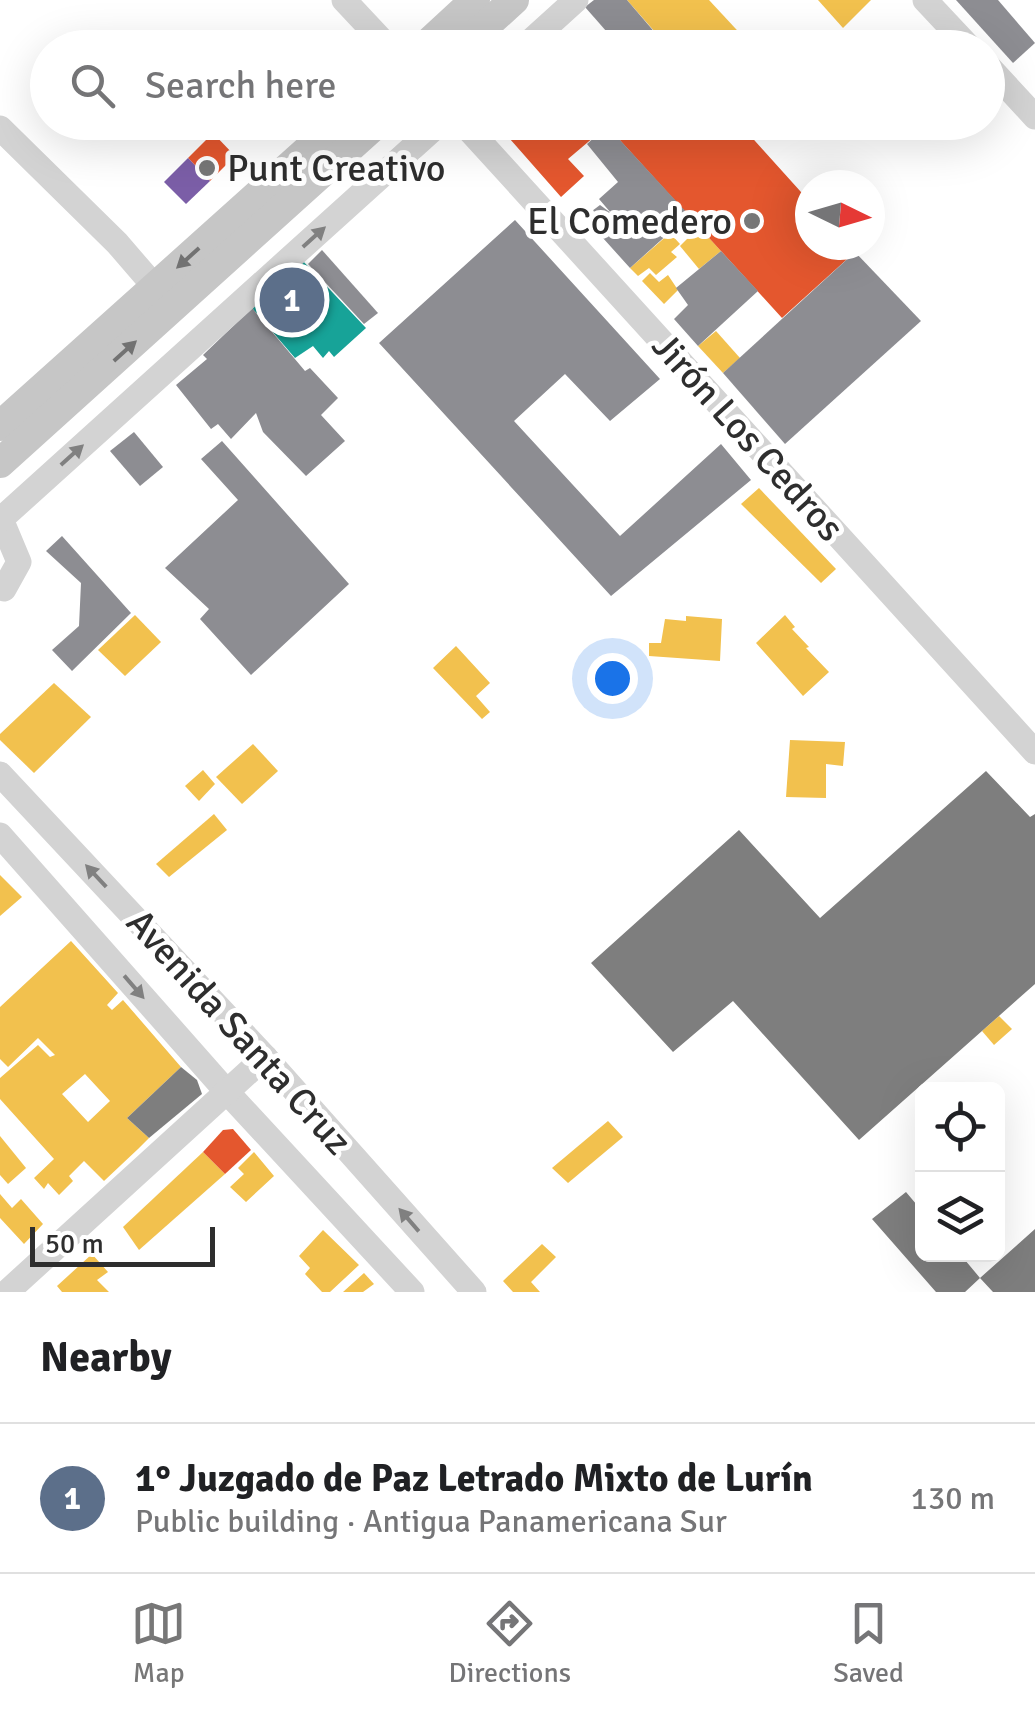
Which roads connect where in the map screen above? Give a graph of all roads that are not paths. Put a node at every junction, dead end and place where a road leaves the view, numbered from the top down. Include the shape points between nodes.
1 (344, 0) edge
2 (475, 0) edge
3 (514, 0) edge
4 (576, 0) edge
5 (925, 0) edge
6 (372, 30) edge
7 (442, 30) edge
8 (481, 30) edge
9 (544, 30) edge
10 (953, 30) edge
11 (1005, 84) edge
12 (1035, 117) edge
13 (0, 128) edge
14 (319, 140) edge
15 (358, 140) edge
16 (421, 140) edge
17 (478, 140) edge
18 (155, 287) junction
19 (0, 426) edge
20 (0, 463) edge
21 (0, 520) edge
22 (4, 588) dead end
23 (1035, 752) edge
24 (0, 774) edge
25 (0, 835) edge
26 (265, 1057) junction
27 (227, 1092) junction
28 (7, 1292) edge
29 (412, 1292) edge
30 (474, 1292) edge

1 - 6 street
2 - 7 main road
3 - 8 main road
4 - 9 street
5 - 10 street
11 - 12 street
13 - 18 street
14 -> 18 main road
20 -> 15 main road
21 -> 16 street
17 - 23 street, Jirón Los Cedros
18 - 19 main road
21 - 22 street via 19,562
26 -> 24 street, Avenida Santa Cruz
25 -> 27 street, Avenida Santa Cruz
26 - 27 street
30 -> 26 street, Avenida Santa Cruz
27 - 28 street
27 - 29 street, Avenida Santa Cruz

